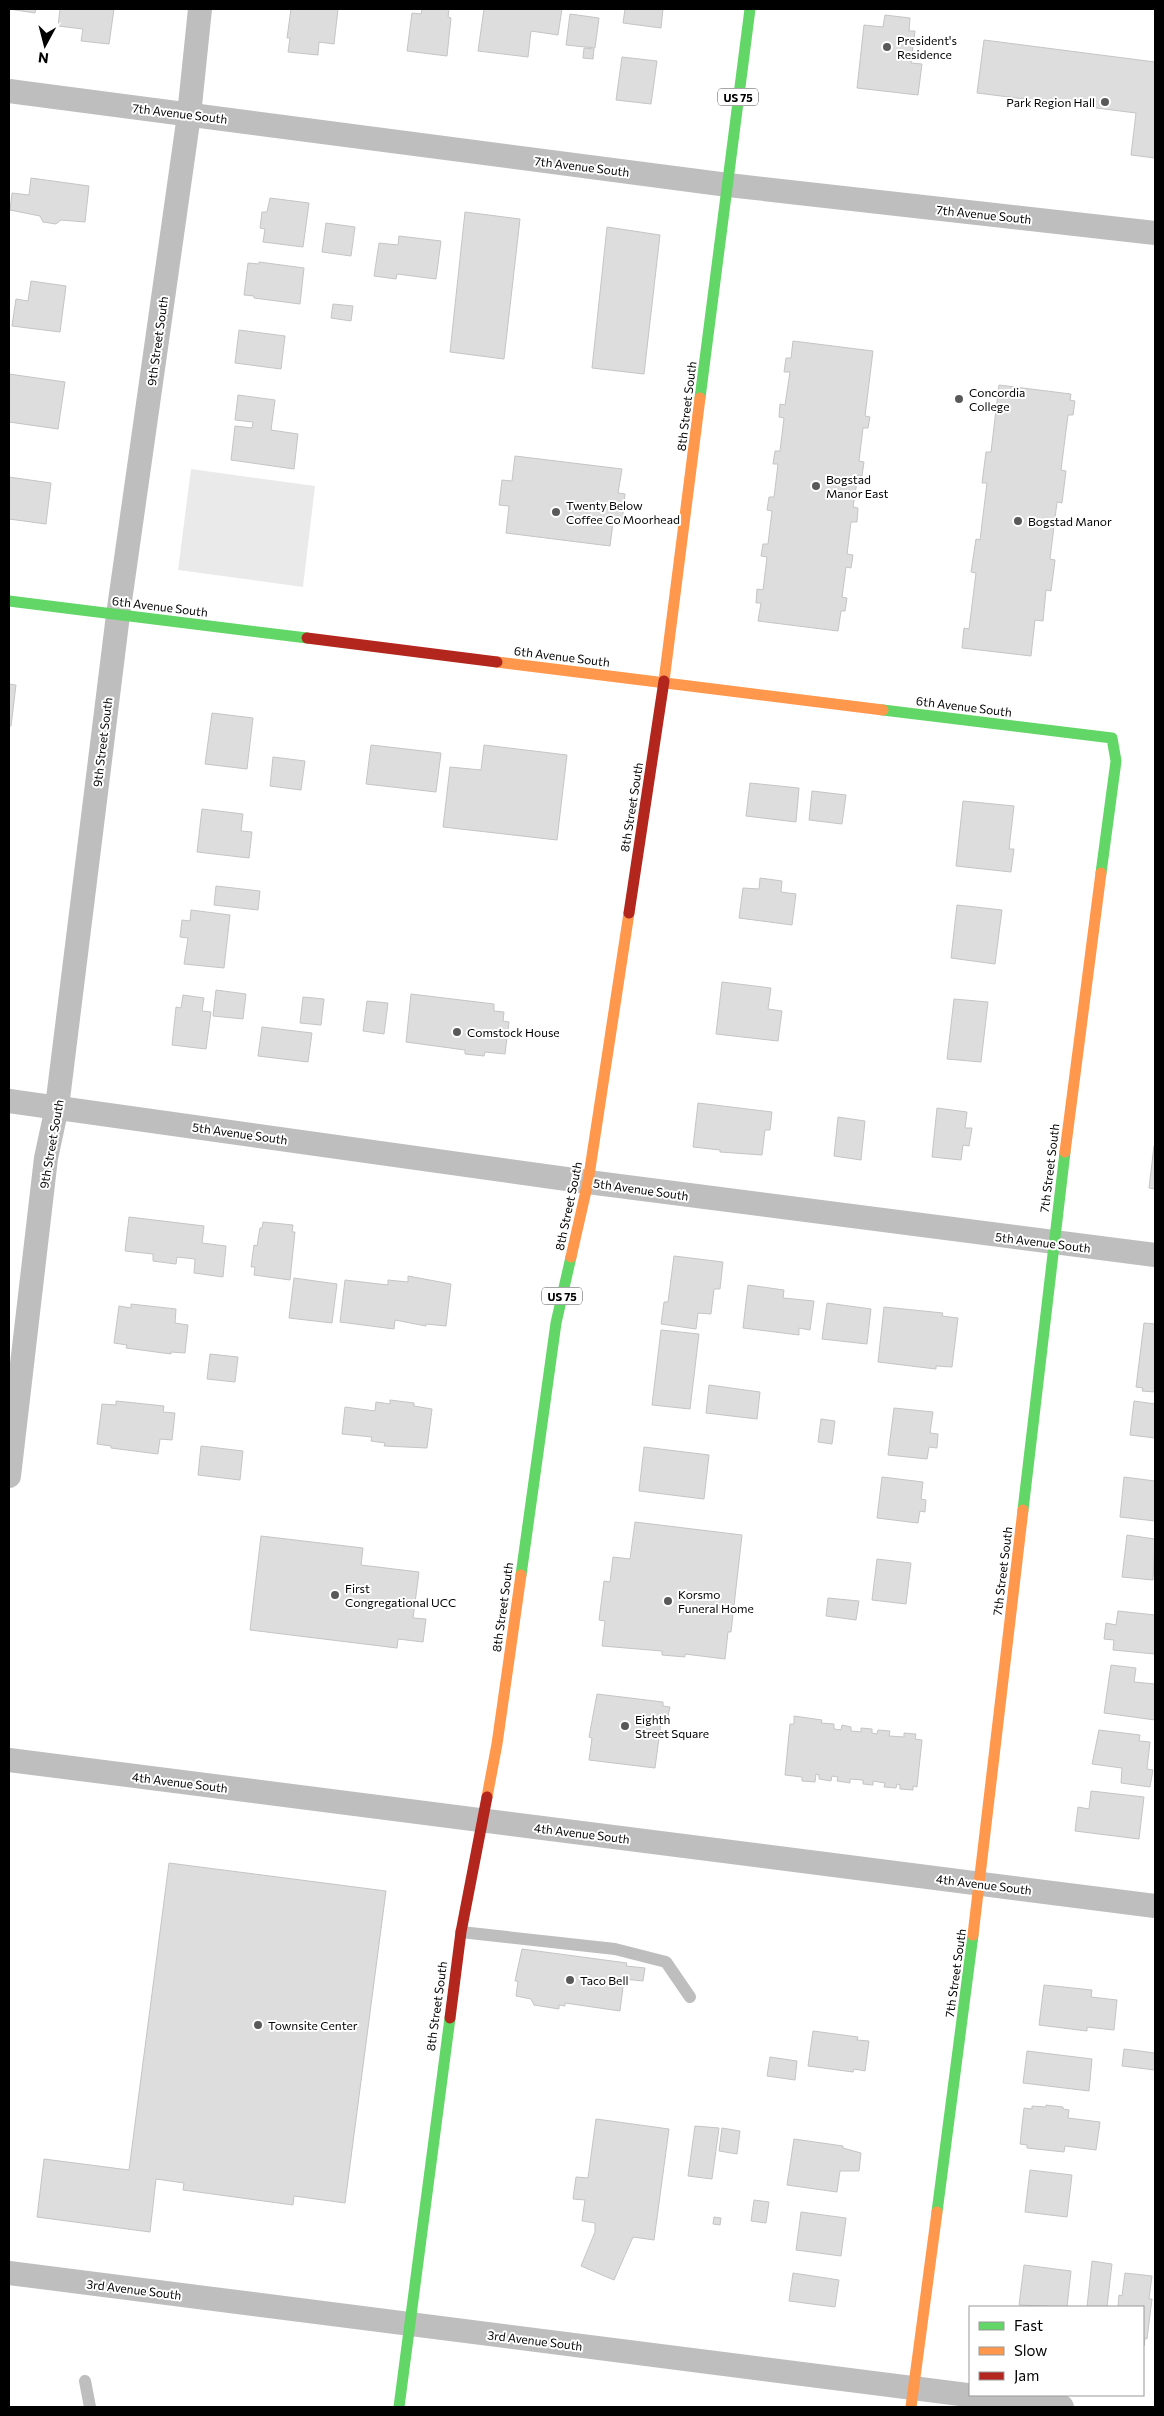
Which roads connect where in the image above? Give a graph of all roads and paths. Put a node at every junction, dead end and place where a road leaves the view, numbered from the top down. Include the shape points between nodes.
1 (200, 9) edge
2 (750, 9) edge
3 (9, 91) edge
4 (189, 115) junction
5 (728, 185) junction
6 (1155, 233) edge
7 (9, 601) edge
8 (118, 615) junction
9 (664, 682) junction
10 (1112, 738) joint
11 (9, 1101) edge
12 (57, 1107) junction
13 (588, 1182) junction
14 (1053, 1244) junction
15 (1155, 1255) edge
16 (9, 1476) edge
17 (9, 1760) edge
18 (483, 1820) junction
19 (980, 1883) junction
20 (1155, 1906) edge
21 (461, 1932) junction
22 (690, 1997) dead end
23 (9, 2273) edge
24 (409, 2324) junction
25 (913, 2398) edge
26 (80, 2407) edge
27 (90, 2407) edge
28 (399, 2407) edge
29 (1062, 2407) edge

1 - 4 street, 9th Street South
2 - 5 street, 8th Street South / US 75
3 - 4 street, 7th Avenue South
4 - 5 street, 7th Avenue South
4 - 8 street, 9th Street South
5 - 6 street, 7th Avenue South
5 - 9 street, 8th Street South / US 75
7 - 8 street, 6th Avenue South
8 - 9 street, 6th Avenue South
8 - 12 street, 9th Street South
9 - 10 street, 6th Avenue South
9 - 13 street, 8th Street South / US 75
10 - 14 street, 7th Street South via 1116,760
11 - 12 street, 5th Avenue South
12 - 13 street, 5th Avenue South
12 - 16 street, 9th Street South via 46,1158
13 - 14 street, 5th Avenue South
13 - 18 street, 8th Street South / US 75 via 556,1323 497,1744
14 - 15 street, 5th Avenue South
14 - 19 street, 7th Street South
17 - 18 street, 4th Avenue South
18 - 19 street, 4th Avenue South
18 - 21 street, 8th Street South / US 75
19 - 20 street, 4th Avenue South
19 - 25 street, 7th Street South
21 - 22 lane via 616,1949 666,1962
21 - 24 street, 8th Street South / US 75
23 - 24 street, 3rd Avenue South
24 - 25 street, 3rd Avenue South
24 - 28 street, 8th Street South / US 75
25 - 29 street, 3rd Avenue South
26 - 27 lane via 85,2381

